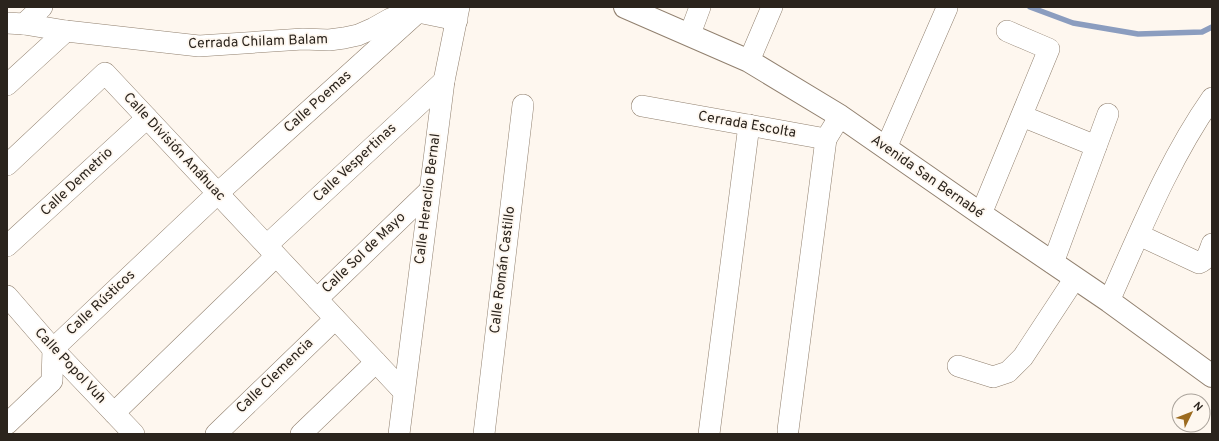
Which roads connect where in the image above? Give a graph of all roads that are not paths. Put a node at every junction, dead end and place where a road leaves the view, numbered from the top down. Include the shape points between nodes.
1 (42, 7) edge
2 (626, 7) edge
3 (700, 7) edge
4 (772, 7) edge
5 (947, 8) edge
6 (418, 12) junction
7 (458, 13) edge
8 (15, 23) edge
9 (66, 31) junction
10 (1007, 31) dead end
11 (690, 34) junction
12 (749, 61) junction
13 (444, 81) junction
14 (7, 86) edge
15 (1212, 98) edge
16 (523, 105) dead end
17 (642, 106) dead end
18 (1108, 114) dead end
19 (840, 116) junction
20 (1022, 116) junction
21 (147, 118) junction
22 (749, 125) junction
23 (826, 139) junction
24 (1096, 146) junction
25 (886, 148) junction
26 (7, 165) edge
27 (429, 191) junction
28 (218, 193) junction
29 (981, 214) junction
30 (1139, 235) junction
31 (1212, 244) edge
32 (7, 246) edge
33 (271, 251) junction
34 (1053, 263) junction
35 (1075, 278) junction
36 (7, 296) edge
37 (317, 299) junction
38 (1109, 301) junction
39 (335, 319) junction
40 (53, 349) junction
41 (376, 362) junction
42 (958, 366) dead end
43 (1212, 376) edge
44 (404, 392) junction
45 (114, 413) junction
46 (7, 424) edge
47 (788, 430) dead end
48 (134, 434) edge
49 (216, 434) edge
50 (301, 434) edge
51 (399, 434) edge
52 (484, 434) edge
53 (709, 434) edge

1 - 8 street
2 - 11 main road, Avenida San Bernabé
3 - 11 street
4 - 12 street
5 - 25 street
6 - 7 street, Cerrada Chilam Balam
6 - 9 street, Cerrada Chilam Balam via 405,13 358,35 330,40 303,39 199,46
6 - 28 street, Calle Poemas
7 - 13 street, Calle Heraclio Bernal
8 - 9 street, Cerrada Chilam Balam
9 - 14 street
10 - 20 street via 1049,49
11 - 12 main road, Avenida San Bernabé
12 - 19 main road, Avenida San Bernabé
13 - 27 street, Calle Heraclio Bernal
13 - 33 street, Calle Vespertinas
15 - 30 street via 1175,158
16 - 52 street, Calle Román Castillo
17 - 22 street, Cerrada Escolta
18 - 24 street
19 - 23 street
19 - 25 main road, Avenida San Bernabé
20 - 24 street
20 - 29 street
21 - 26 street, Calle División Anáhuac via 105,73
21 - 28 street, Calle División Anáhuac
21 - 32 street, Calle Demetrio
22 - 23 street, Cerrada Escolta
22 - 53 street
23 - 47 street
24 - 34 street
25 - 29 main road, Avenida San Bernabé
27 - 37 street, Calle Sol de Mayo
27 - 44 street, Calle Heraclio Bernal
28 - 33 street, Calle División Anáhuac
28 - 40 street, Calle Rústicos
29 - 34 main road, Avenida San Bernabé
30 - 31 street via 1199,263 1208,256
30 - 38 street
33 - 37 street, Calle División Anáhuac
33 - 45 street, Calle Vespertinas
34 - 35 main road, Avenida San Bernabé
35 - 38 main road, Avenida San Bernabé
35 - 42 street via 1023,357 1008,372 993,377
36 - 40 street, Calle Popol Vuh
37 - 39 street, Calle División Anáhuac
38 - 43 main road, Avenida San Bernabé
39 - 41 street, Calle División Anáhuac
39 - 49 street, Calle Clemencia
40 - 45 street, Calle Popol Vuh
40 - 46 street via 52,381
41 - 44 street, Calle División Anáhuac
41 - 50 street
44 - 51 street, Calle Heraclio Bernal
45 - 48 street, Calle Popol Vuh

